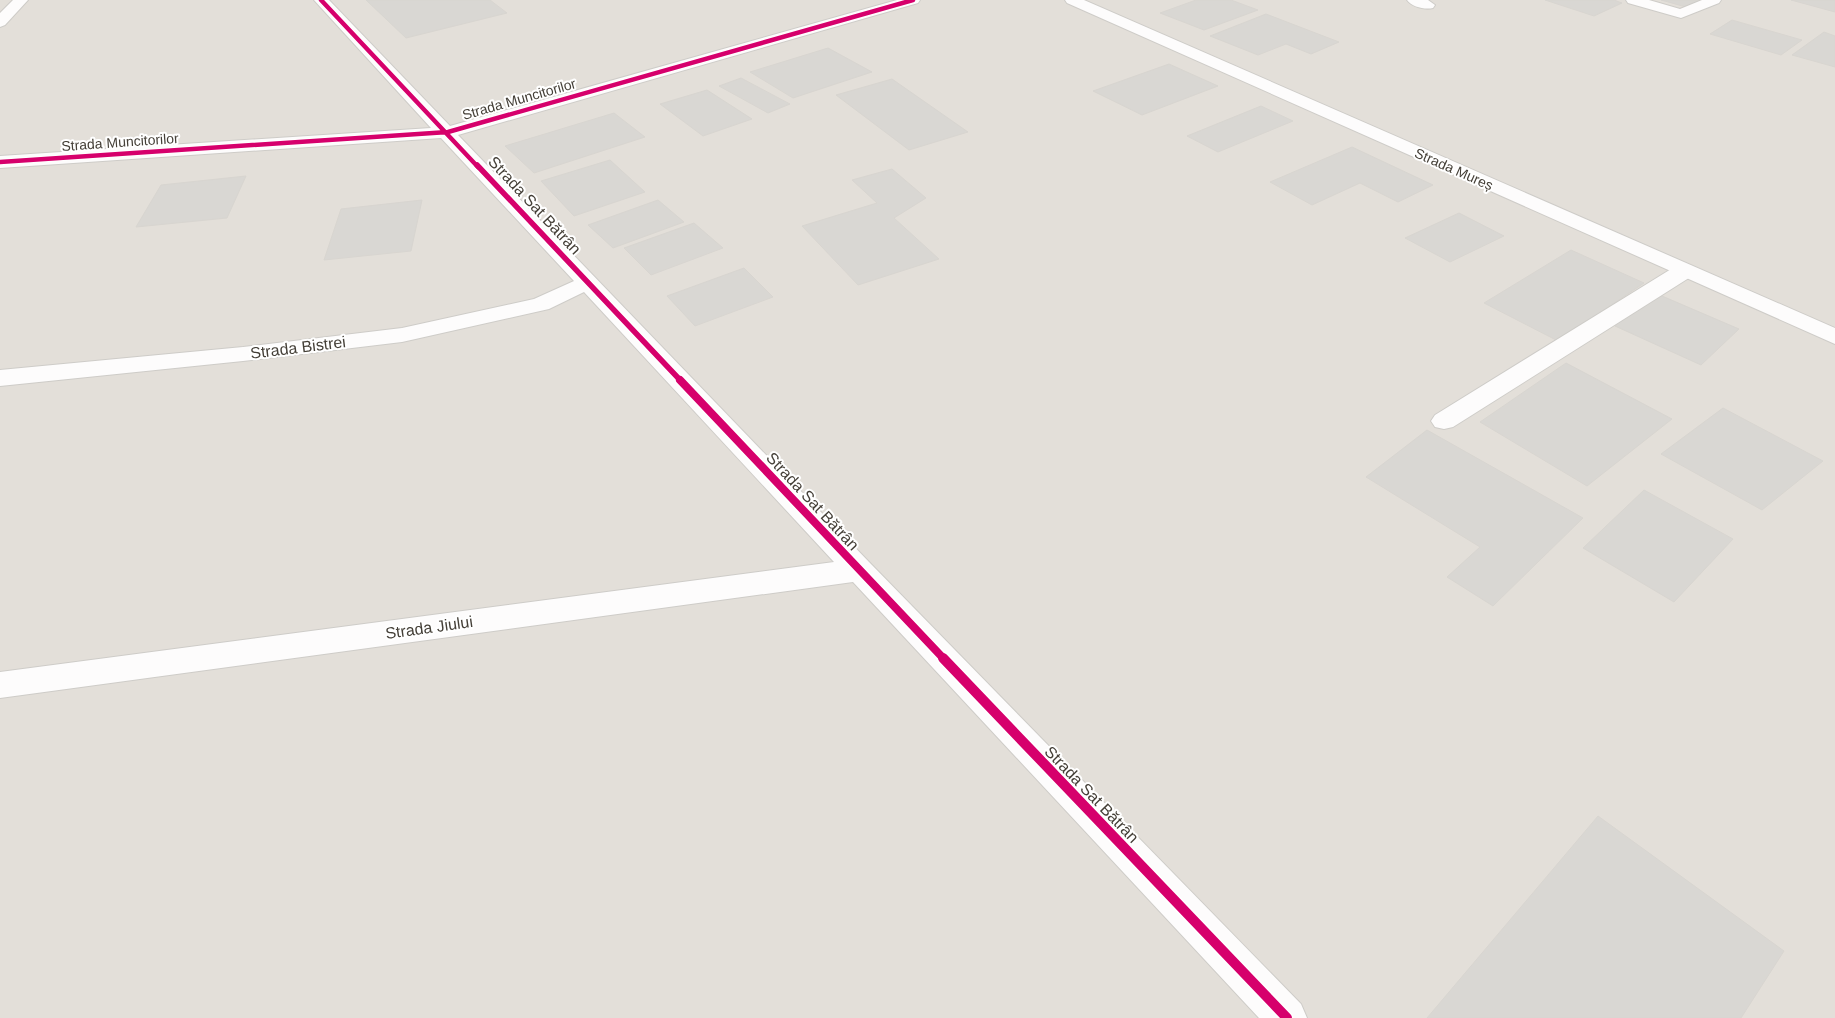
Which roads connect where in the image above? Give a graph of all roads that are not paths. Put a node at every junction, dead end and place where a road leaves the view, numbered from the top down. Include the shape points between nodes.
1 (21, 0) edge
2 (321, 0) edge
3 (913, 0) edge
4 (1072, 0) edge
5 (1634, 0) edge
6 (1714, 0) edge
7 (0, 22) edge
8 (448, 132) junction
9 (0, 162) edge
10 (1684, 271) junction
11 (589, 282) junction
12 (1835, 338) edge
13 (0, 378) edge
14 (1444, 421) dead end
15 (859, 570) junction
16 (0, 685) edge
17 (1287, 1018) edge

1 - 7 street
2 - 8 street, Strada Sat Bătrân
3 - 8 street, Strada Muncitorilor
4 - 10 street, Strada Mureș
5 - 6 street via 1681,14
8 - 9 street, Strada Muncitorilor
8 - 11 street, Strada Sat Bătrân
10 - 12 street, Strada Mureș
10 - 14 street
11 - 13 street, Strada Bistrei via 541,304 402,334 243,354
11 - 15 street, Strada Sat Bătrân
15 - 16 street, Strada Jiului
15 - 17 street, Strada Sat Bătrân

